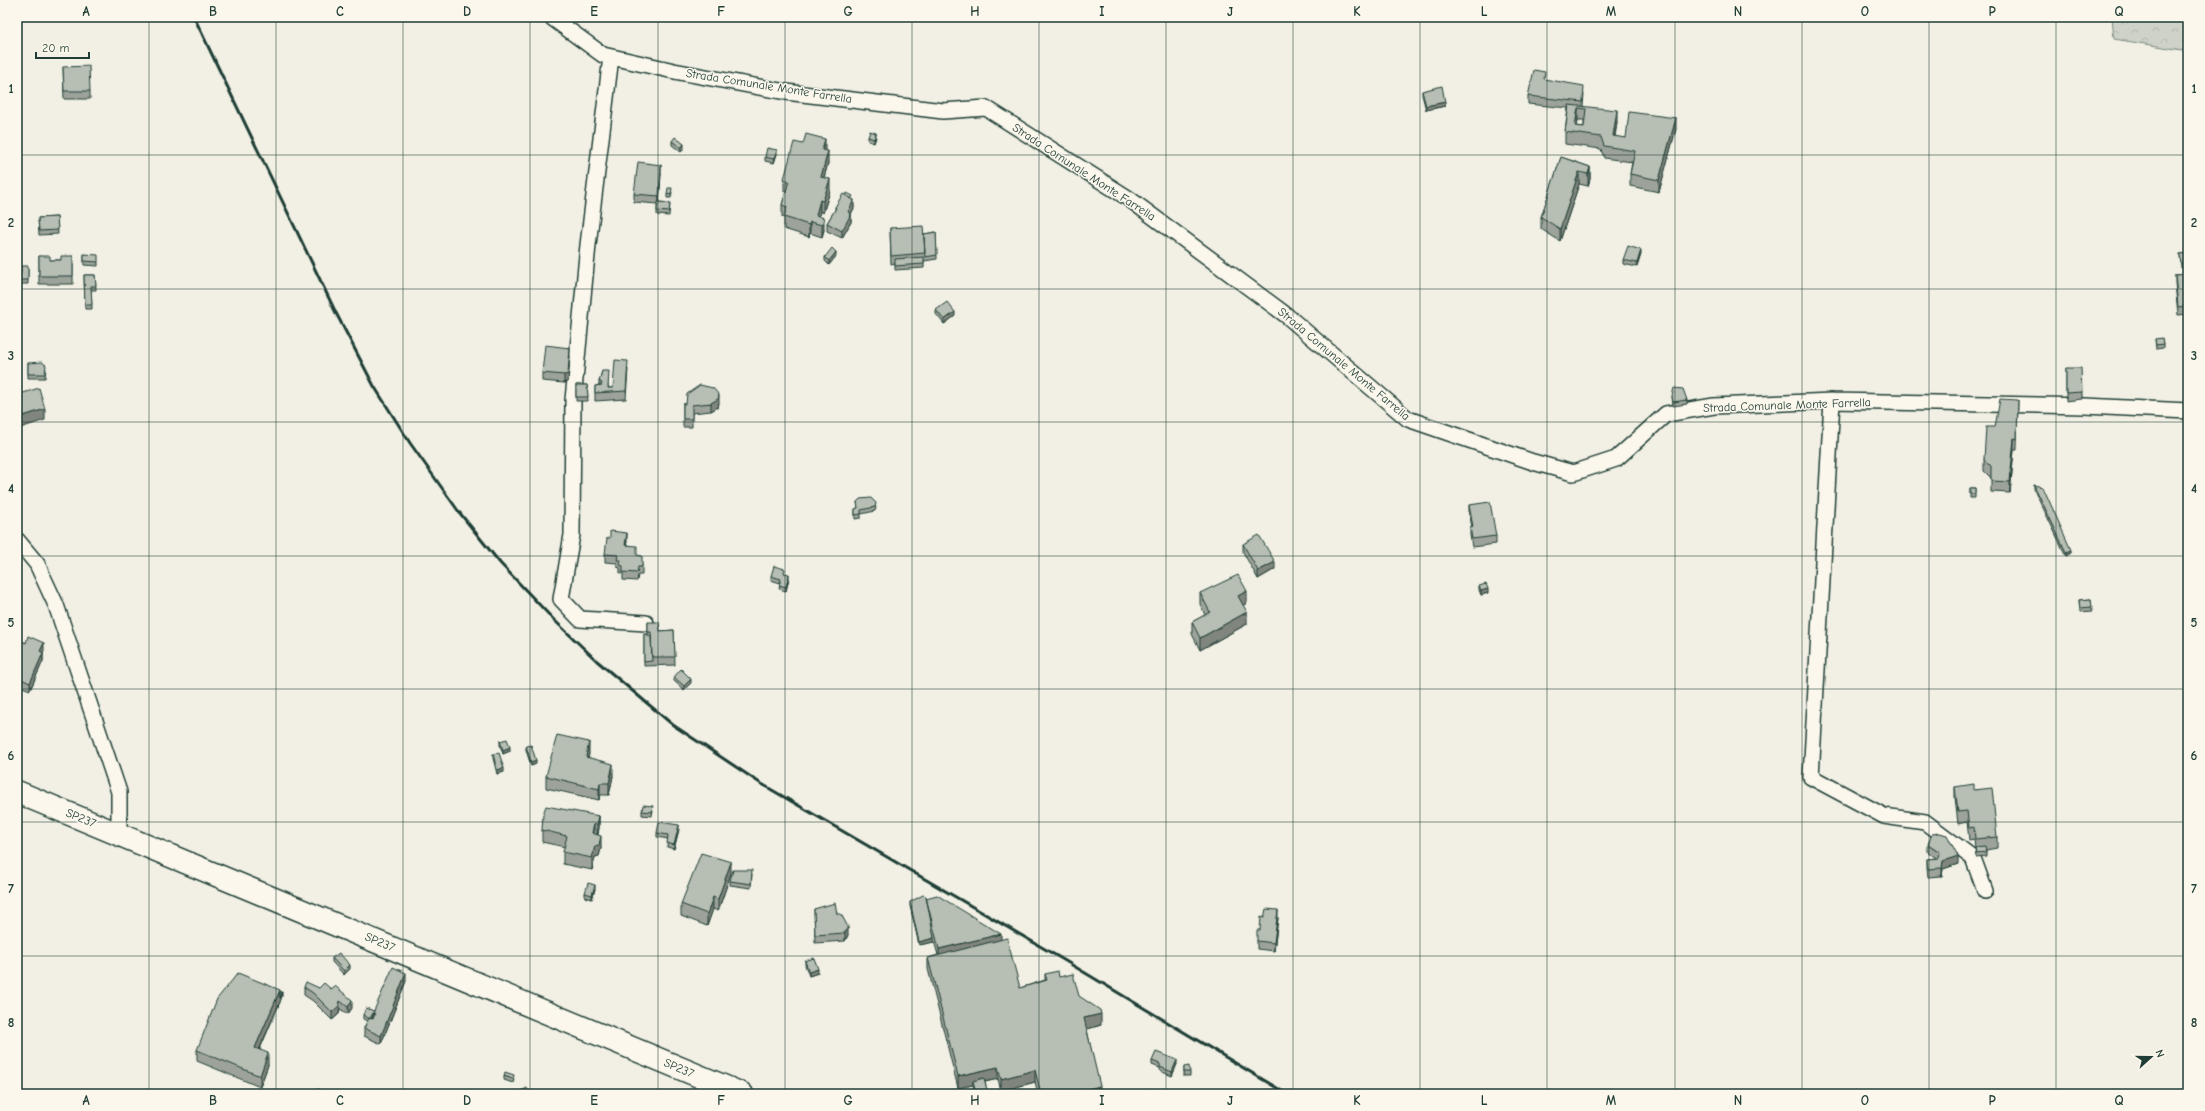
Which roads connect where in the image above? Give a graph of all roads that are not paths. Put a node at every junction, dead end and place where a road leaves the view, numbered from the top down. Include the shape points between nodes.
1 (551, 17) edge
2 (611, 57) junction
3 (1832, 401) junction
4 (2188, 411) edge
5 (17, 540) edge
6 (646, 623) edge
7 (17, 792) edge
8 (119, 834) junction
9 (1985, 891) dead end
10 (742, 1094) edge

1 - 2 street, Strada Comunale Monte Farrella via 603,55
2 - 3 street, Strada Comunale Monte Farrella via 786,92 943,110 986,108 1128,198 1286,315 1408,419 1532,462 1573,473 1616,459 1666,414 1714,406
2 - 6 street via 588,244 573,400 572,535 561,599 580,619
3 - 4 street, Strada Comunale Monte Farrella via 2085,406
3 - 9 street via 1811,777 1884,816 1925,822 1973,858
5 - 8 street via 38,564 56,605 119,792
7 - 8 main road, SP237 / SP237
8 - 10 main road, SP237 / SP237

